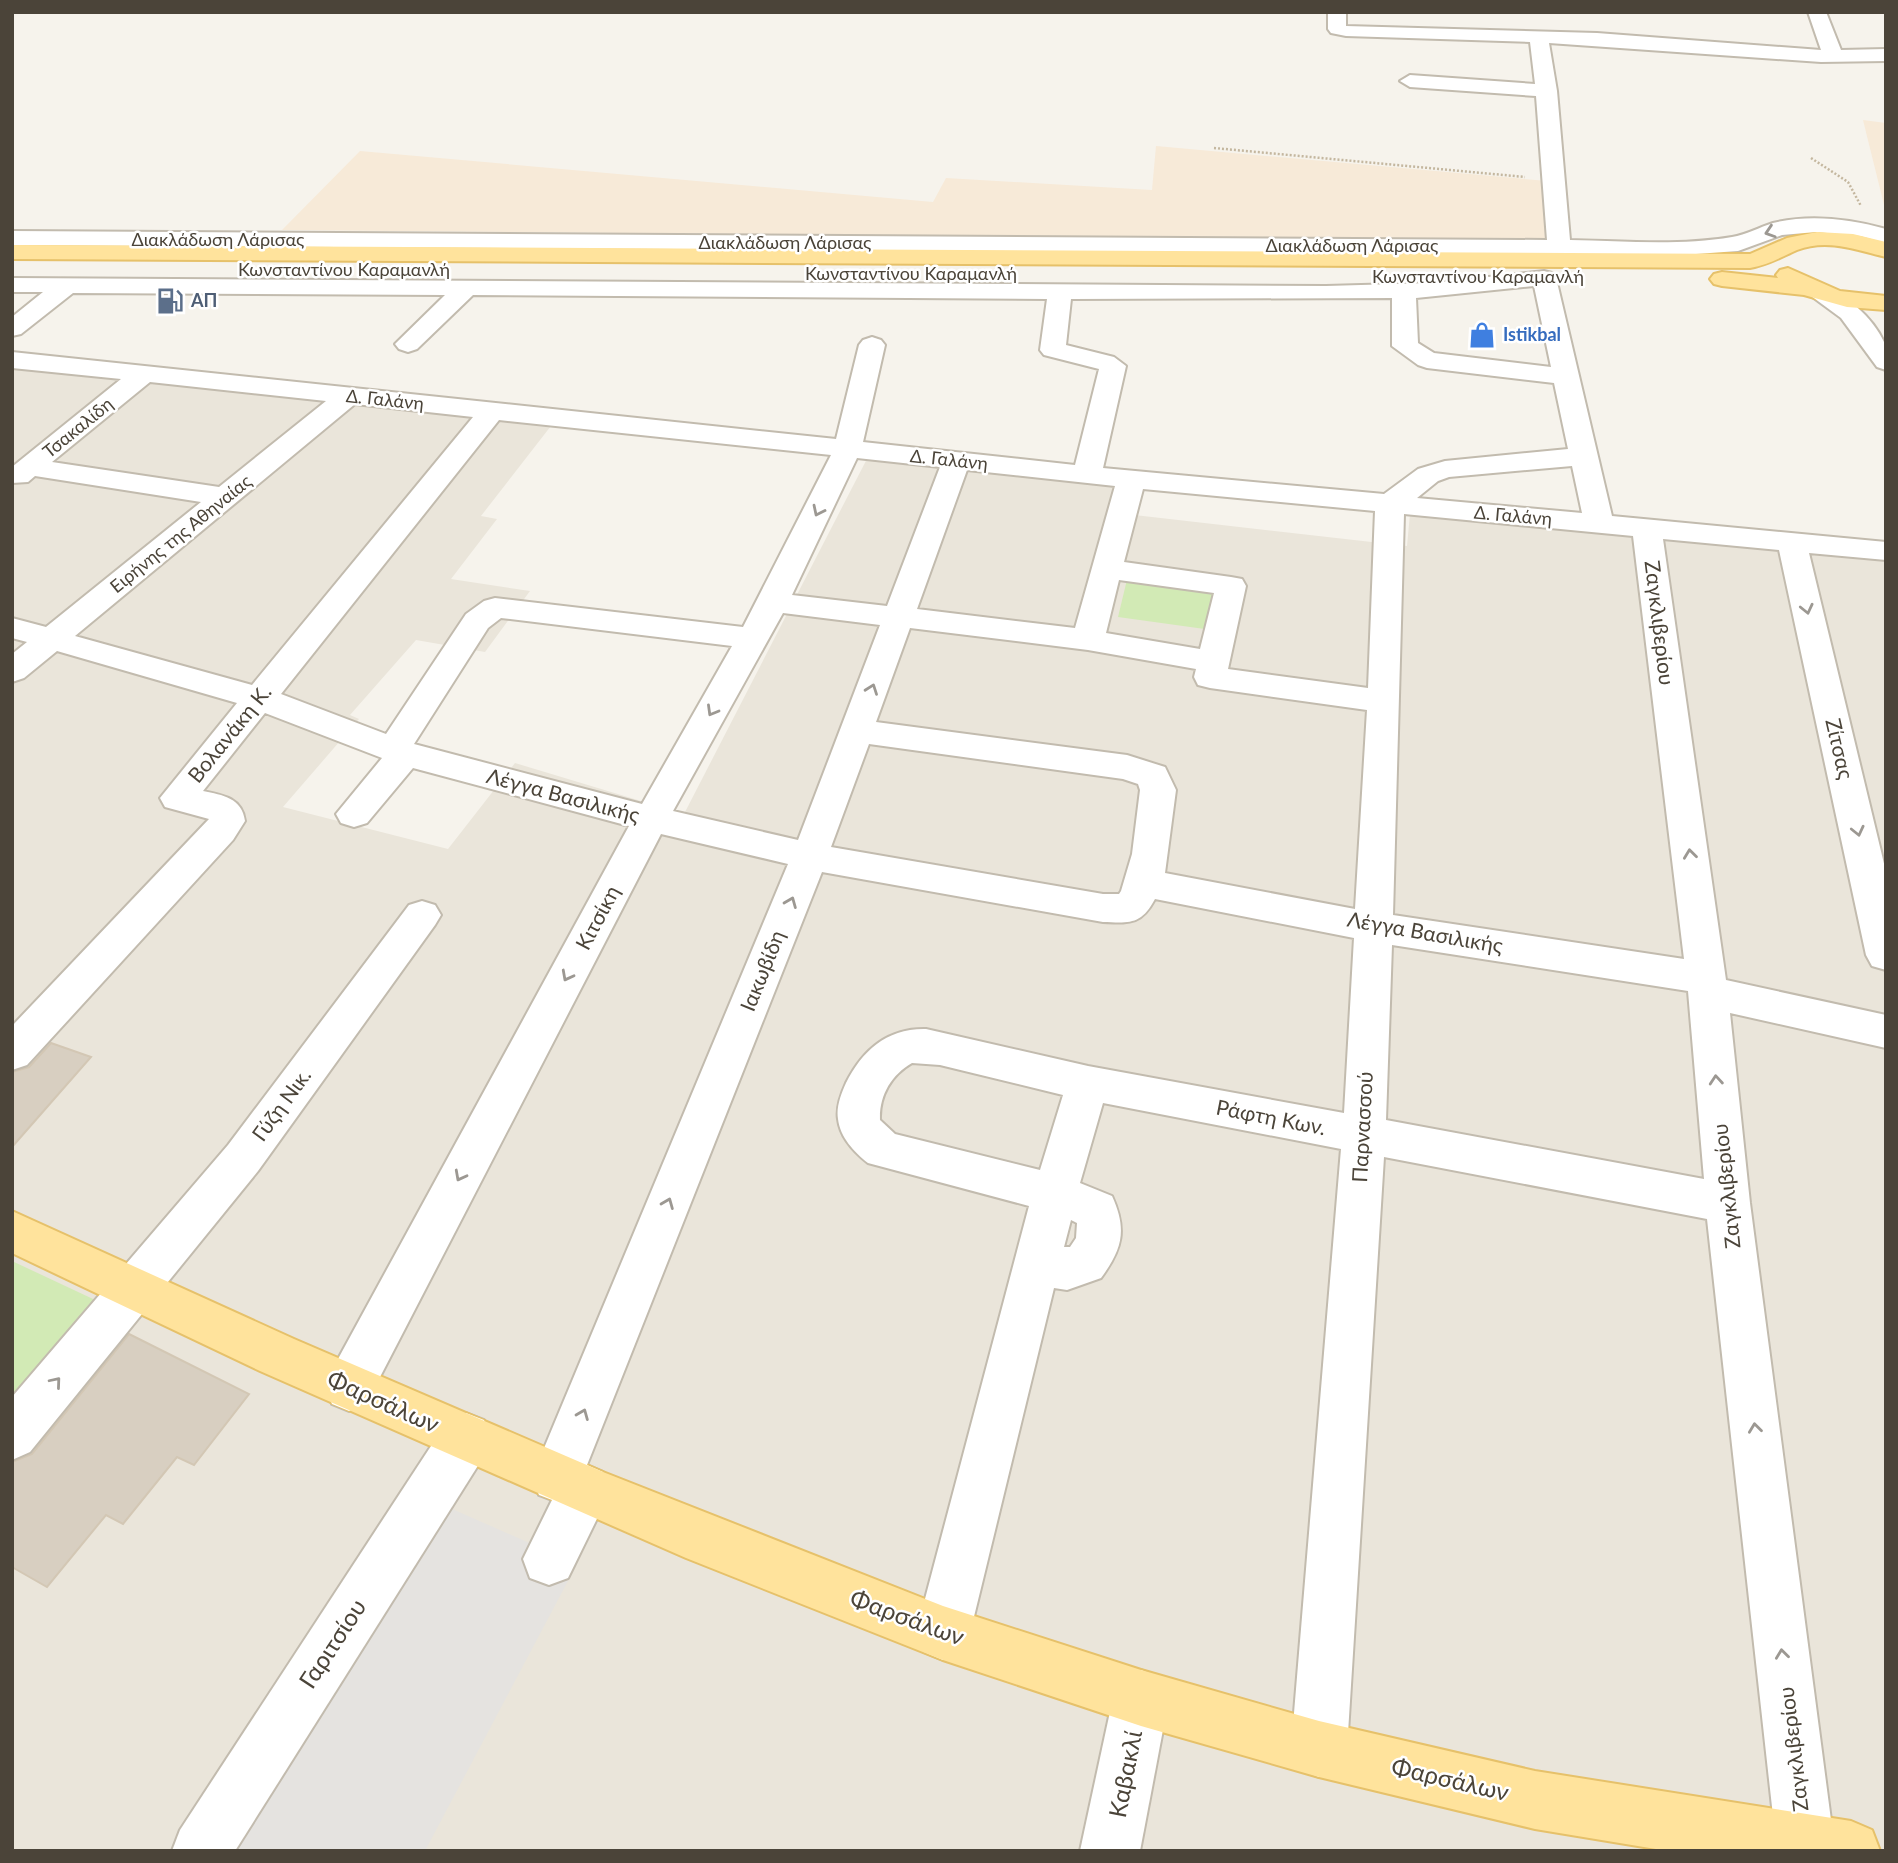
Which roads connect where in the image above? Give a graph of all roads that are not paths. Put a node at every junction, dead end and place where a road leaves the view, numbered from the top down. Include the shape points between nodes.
1 (1337, 12) edge
2 (1476, 12) edge
3 (1817, 12) edge
4 (1478, 35) junction
5 (1540, 42) junction
6 (1886, 55) edge
7 (1834, 56) junction
8 (1506, 68) dead end
9 (1410, 81) dead end
10 (1517, 89) junction
11 (1546, 91) junction
12 (1870, 223) edge
13 (1886, 236) edge
14 (12, 238) edge
15 (1559, 247) junction
16 (1886, 250) edge
17 (12, 252) edge
18 (1779, 253) junction
19 (12, 268) edge
20 (1544, 278) junction
21 (12, 285) edge
22 (68, 285) junction
23 (467, 287) junction
24 (1814, 290) junction
25 (1404, 291) junction
26 (1060, 292) junction
27 (1886, 303) edge
28 (12, 329) edge
29 (408, 345) dead end
30 (872, 345) dead end
31 (12, 360) edge
32 (1886, 362) edge
33 (145, 374) junction
34 (1565, 376) junction
35 (349, 396) junction
36 (492, 411) junction
37 (848, 449) junction
38 (1585, 456) junction
39 (956, 461) junction
40 (21, 474) edge
41 (1087, 475) junction
42 (1131, 479) junction
43 (227, 497) junction
44 (1390, 504) junction
45 (1599, 524) junction
46 (1647, 528) junction
47 (1793, 542) junction
48 (1886, 551) edge
49 (1105, 569) junction
50 (773, 602) junction
51 (898, 618) junction
52 (12, 628) edge
53 (51, 638) junction
54 (753, 638) junction
55 (1088, 640) junction
56 (1212, 661) junction
57 (12, 671) edge
58 (259, 698) junction
59 (1384, 701) junction
60 (857, 731) junction
61 (399, 752) junction
62 (354, 814) dead end
63 (650, 819) junction
64 (810, 856) junction
65 (1136, 896) junction
66 (422, 915) dead end
67 (1374, 927) junction
68 (1886, 955) edge
69 (1707, 985) junction
70 (1886, 1031) edge
71 (12, 1053) edge
72 (1088, 1083) junction
73 (1364, 1135) junction
74 (1055, 1193) junction
75 (1728, 1203) junction
76 (12, 1231) edge
77 (135, 1289) junction
78 (348, 1387) junction
79 (12, 1434) edge
80 (466, 1438) junction
81 (571, 1484) junction
82 (549, 1559) dead end
83 (943, 1633) junction
84 (1141, 1698) junction
85 (1319, 1749) junction
86 (1828, 1847) edge
87 (201, 1851) edge
88 (1110, 1851) edge

1 - 4 street via 1337,29 1346,31
2 - 4 street
3 - 7 street
4 - 5 street
5 - 7 street via 1623,32
5 - 11 street
6 - 7 street
8 - 10 street
9 - 10 street
10 - 11 street
11 - 15 street
12 - 13 street, Διακλάδωση Λάρισας
12 -> 15 street, Διακλάδωση Λάρισας via 1794,226 1738,244 1703,248
14 - 15 street, Διακλάδωση Λάρισας
16 - 18 main road, Κωνσταντίνου Καραμανλή via 1826,239 1793,243
17 - 18 main road, Κωνσταντίνου Καραμανλή via 1750,261
18 - 24 main road via 1777,261 1784,273
19 - 20 main road, Κωνσταντίνου Καραμανλή
20 - 24 main road, Κωνσταντίνου Καραμανλή via 1736,280
20 - 25 street
20 - 34 street
21 - 22 street
22 - 23 street via 97,285 114,297 177,297 208,286
22 - 28 street
23 - 26 street
23 - 29 street
24 - 27 main road, Κωνσταντίνου Καραμανλή via 1856,302
24 - 32 street via 1850,313
25 - 26 street
25 - 34 street via 1405,346 1427,360
26 - 41 street via 1053,351 1113,366
30 - 37 street, Κιτσίκη
31 - 33 street, Δ. Γαλάνη
33 - 35 street, Δ. Γαλάνη
33 - 40 street, Τσακαλίδη
34 - 38 street
35 - 36 street, Δ. Γαλάνη
35 - 43 street, Ειρήνης της Αθηναίας
36 - 37 street, Δ. Γαλάνη
36 - 58 street, Βολανάκη Κ.
37 - 39 street, Δ. Γαλάνη
37 -> 50 street, Κιτσίκη
38 - 44 street via 1445,469 1427,475
38 - 45 street
39 - 41 street, Δ. Γαλάνη
39 - 51 street, Ιακωβίδη
40 - 43 street
41 - 42 street, Δ. Γαλάνη
42 - 44 street, Δ. Γαλάνη
42 - 49 street
43 - 53 street, Ειρήνης της Αθηναίας
44 - 45 street, Δ. Γαλάνη
44 - 59 street, Παρνασσού
45 - 46 street, Δ. Γαλάνη
46 - 47 street, Δ. Γαλάνη
69 -> 46 street, Ζαγκλιβερίου
47 - 48 street, Δ. Γαλάνη
47 -> 68 street, Ζίτσας
49 - 55 street
49 - 56 street via 1231,586
50 - 51 street
50 - 54 street, Κιτσίκη
51 - 55 street
60 -> 51 street, Ιακωβίδη
52 - 53 street, Λέγγα Βασιλικής
53 - 57 street, Ειρήνης της Αθηναίας
53 - 58 street, Λέγγα Βασιλικής
54 - 61 street via 495,608 477,621
54 -> 63 street, Κιτσίκη
55 - 56 street
56 - 59 street via 1210,677
58 - 61 street, Λέγγα Βασιλικής
58 - 71 street, Βολανάκη Κ. via 175,801 218,807 227,821
59 - 67 street, Παρνασσού
60 - 64 street, Ιακωβίδη
60 - 65 street via 1126,766 1153,776 1158,790
61 - 62 street
61 - 63 street, Λέγγα Βασιλικής
63 - 64 street, Λέγγα Βασιλικής
63 -> 78 street, Κιτσίκη
64 - 65 street, Λέγγα Βασιλικής via 1102,908
81 -> 64 street, Ιακωβίδη
65 - 67 street, Λέγγα Βασιλικής
66 - 77 street, Γύζη Νικ. via 243,1158
67 - 69 street, Λέγγα Βασιλικής
67 - 73 street, Παρνασσού
69 - 70 street, Λέγγα Βασιλικής
75 -> 69 street, Ζαγκλιβερίου
72 - 73 street, Ράφτη Κων.
72 - 74 street
72 - 74 street, Ράφτη Κων. via 917,1045 899,1049 866,1083 859,1118 868,1137 883,1150
73 - 75 street, Ράφτη Κων.
73 - 85 street, Παρνασσού
74 - 83 street
86 -> 75 street, Ζαγκλιβερίου
76 - 77 main road, Φαρσάλων
77 - 78 main road, Φαρσάλων
79 -> 77 street, Γύζη Νικ.
78 - 80 main road, Φαρσάλων
80 - 81 main road, Φαρσάλων
80 - 87 street, Γαριτσίου
81 - 82 street, Ιακωβίδη
81 - 83 main road, Φαρσάλων
83 - 84 main road, Φαρσάλων
84 - 85 main road, Φαρσάλων
84 - 88 street, Καβακλί
85 - 86 main road, Φαρσάλων via 1535,1800

